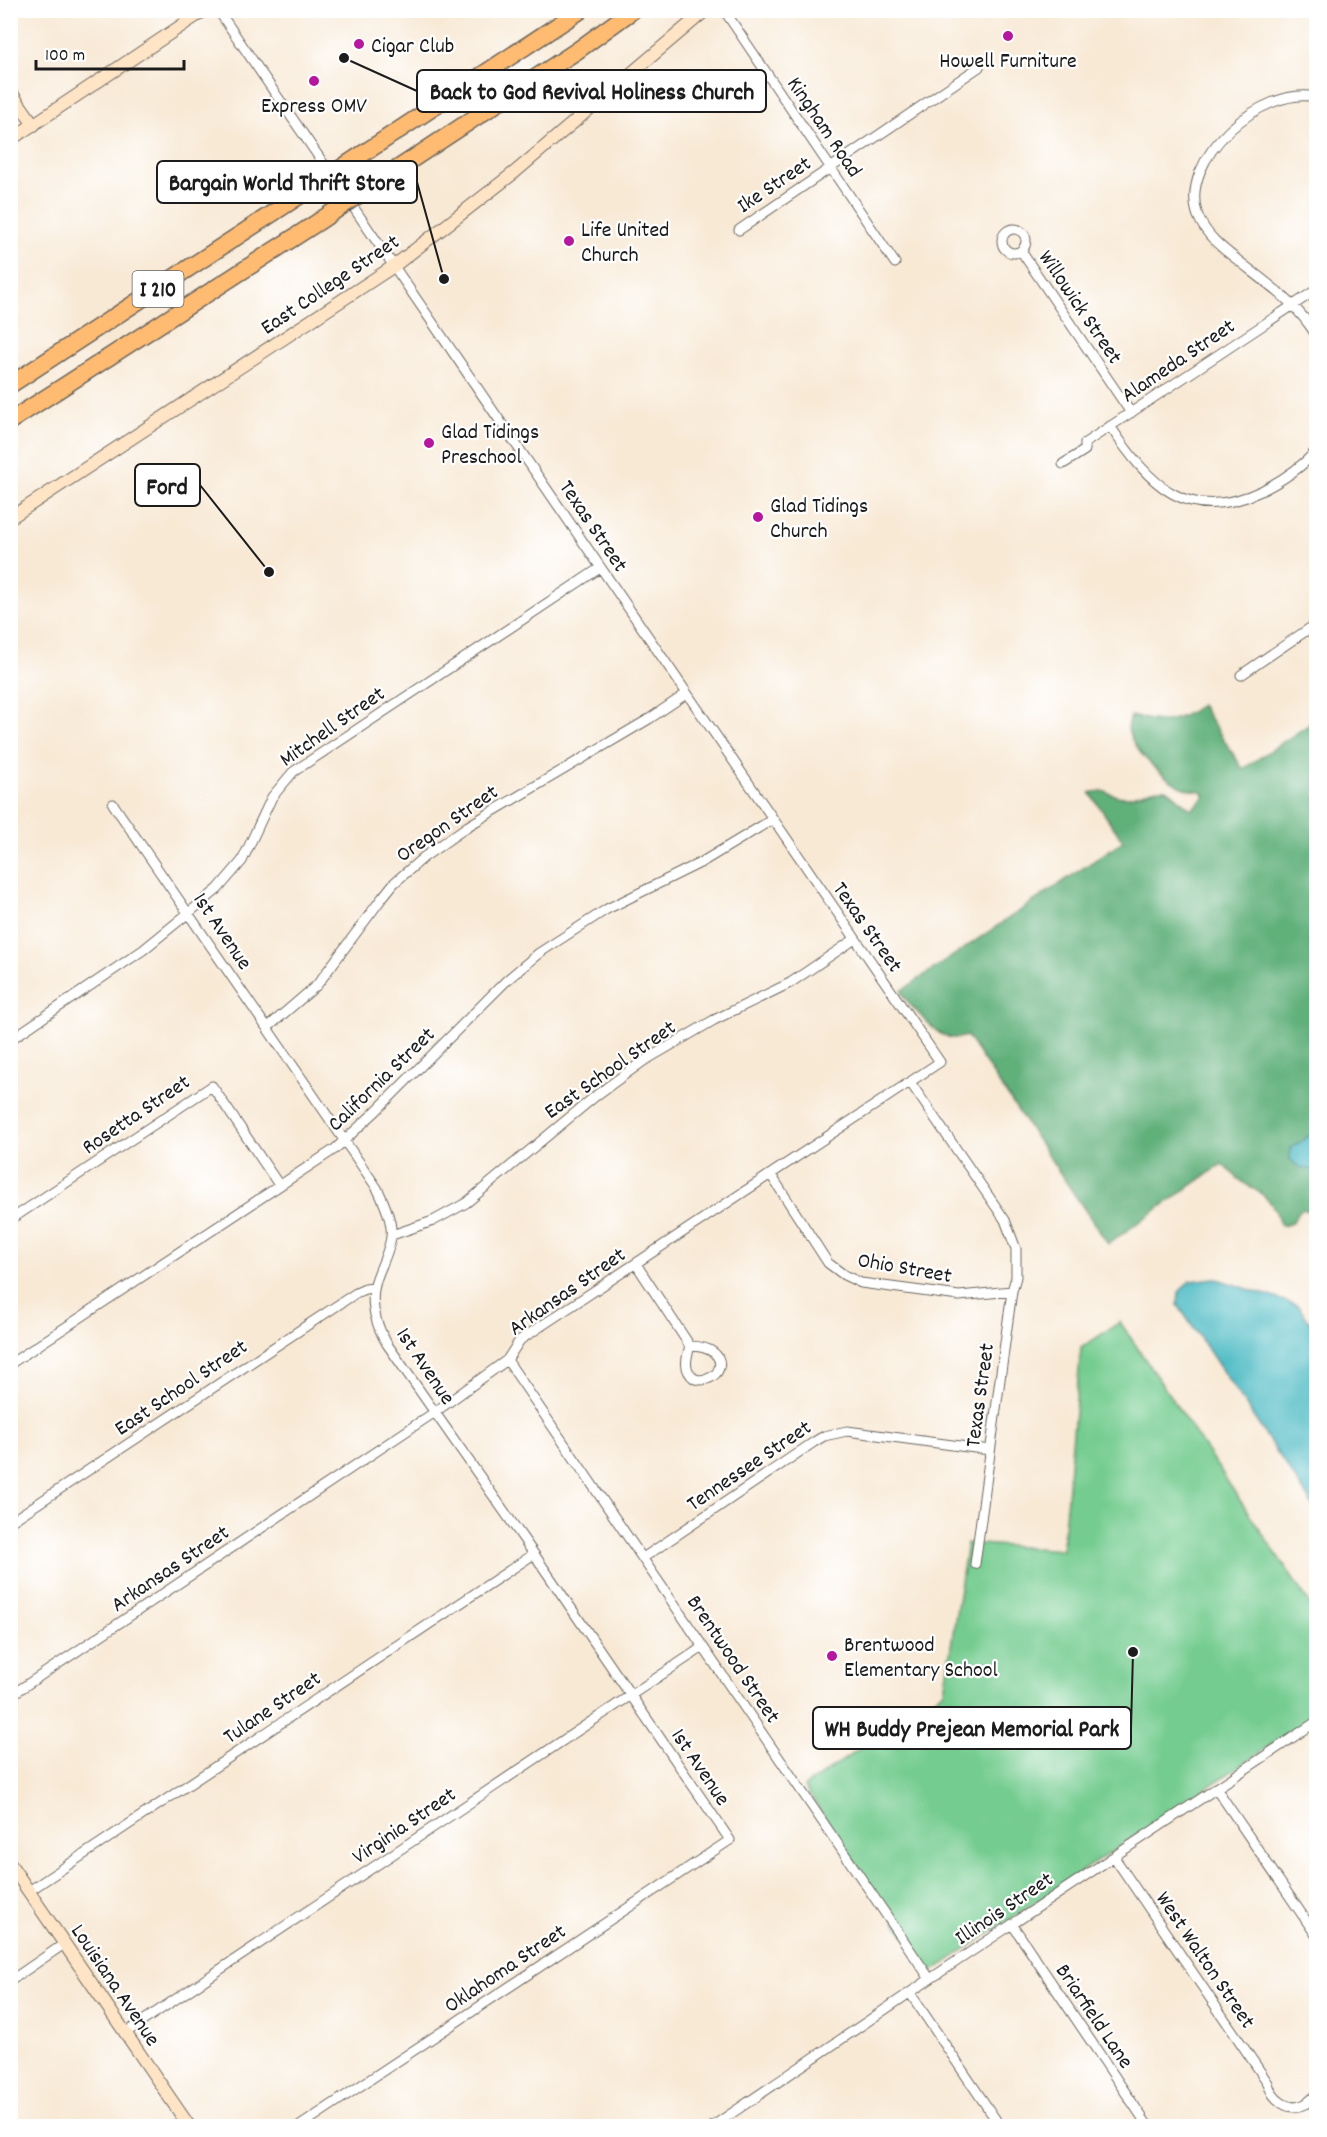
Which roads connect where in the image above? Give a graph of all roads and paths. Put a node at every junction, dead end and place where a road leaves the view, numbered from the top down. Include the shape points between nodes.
1 (205, 10) edge
2 (218, 10) edge
3 (581, 10) edge
4 (633, 10) edge
5 (706, 10) edge
6 (726, 11) edge
7 (979, 67) dead end
8 (10, 91) edge
9 (1317, 97) edge
10 (34, 125) junction
11 (10, 140) edge
12 (831, 167) junction
13 (739, 230) dead end
14 (1021, 251) dead end
15 (896, 263) dead end
16 (394, 266) junction
17 (1317, 290) edge
18 (1292, 306) junction
19 (1317, 335) edge
20 (139, 337) junction
21 (10, 385) edge
22 (1131, 413) junction
23 (10, 421) edge
24 (1110, 426) junction
25 (10, 435) edge
26 (1317, 451) edge
27 (1063, 464) dead end
28 (10, 518) edge
29 (600, 568) junction
30 (1317, 624) edge
31 (1241, 675) dead end
32 (686, 694) junction
33 (113, 804) dead end
34 (773, 819) junction
35 (189, 913) junction
36 (855, 939) junction
37 (267, 1028) junction
38 (10, 1040) edge
39 (940, 1062) joint
40 (910, 1082) junction
41 (344, 1141) junction
42 (771, 1175) junction
43 (279, 1185) junction
44 (10, 1220) edge
45 (392, 1235) junction
46 (636, 1264) junction
47 (374, 1288) junction
48 (1012, 1291) junction
49 (690, 1346) dead end
50 (507, 1360) junction
51 (10, 1364) edge
52 (435, 1412) junction
53 (990, 1450) junction
54 (10, 1522) edge
55 (534, 1554) junction
56 (643, 1558) junction
57 (975, 1564) dead end
58 (703, 1647) junction
59 (10, 1696) edge
60 (631, 1696) junction
61 (1317, 1722) edge
62 (1216, 1788) junction
63 (729, 1840) joint
64 (1114, 1857) junction
65 (10, 1864) edge
66 (29, 1891) junction
67 (1012, 1924) junction
68 (1317, 1935) edge
69 (64, 1944) junction
70 (930, 1979) junction
71 (10, 1981) edge
72 (910, 1993) junction
73 (125, 2033) junction
74 (1317, 2095) edge
75 (189, 2127) edge
76 (300, 2127) edge
77 (713, 2127) edge
78 (1000, 2127) edge
79 (1148, 2127) edge

1 - 10 street
2 - 16 street, Texas Street
3 - 21 highway, I 210, bridge
4 - 20 highway, I 210, bridge via 379,182
5 - 16 street, East College Street via 515,172
6 - 12 street, Kingham Road
7 - 12 street, Ike Street
8 - 10 street
9 - 18 street via 1284,98 1244,119 1218,143 1195,185 1196,210 1210,235
10 - 11 street
12 - 13 street, Ike Street
12 - 15 street, Kingham Road
14 - 22 street, Willowick Street
16 - 28 street, East College Street
16 - 29 street, Texas Street
17 - 18 street, Alameda Street
18 - 19 street
18 - 22 street, Alameda Street
20 - 23 highway, I 210
20 - 25 highway via 76,390
22 - 24 street, Alameda Street
24 - 26 street via 1160,486 1202,503 1230,502 1254,494 1287,476
24 - 27 street, Alameda Street
29 - 32 street, Texas Street
29 - 35 street, Mitchell Street via 293,772 272,797 236,869
30 - 31 street
32 - 34 street, Texas Street
32 - 37 street, Oregon Street via 423,857 394,883 317,985
33 - 35 street, 1st Avenue
34 - 36 street, Texas Street
34 - 41 street, California Street via 702,862 607,909 539,953
35 - 37 street, 1st Avenue
35 - 38 street, Mitchell Street via 130,959
36 - 39 street, Texas Street
36 - 45 street, East School Street via 790,983 714,1020 642,1062 466,1203 433,1221
37 - 41 street, 1st Avenue
39 - 40 street, Arkansas Street
40 - 42 street, Arkansas Street
40 - 48 street, Texas Street via 1009,1227 1017,1263
41 - 43 street, California Street
41 - 45 street, 1st Avenue via 377,1188
42 - 46 street, Arkansas Street
42 - 48 street, Ohio Street via 828,1263 844,1275 861,1283 959,1296
43 - 44 street, Rosetta Street via 212,1086
43 - 51 street, California Street
45 - 47 street, 1st Avenue
46 - 49 street
46 - 50 street, Arkansas Street via 520,1340
47 - 52 street, 1st Avenue via 374,1312 381,1334
47 - 54 street, East School Street via 356,1293
48 - 53 street, Texas Street
50 - 52 street, Arkansas Street
50 - 56 street, Brentwood Street
52 - 55 street, 1st Avenue
52 - 59 street, Arkansas Street
53 - 56 street, Tennessee Street via 834,1432
53 - 57 street, Texas Street
55 - 60 street, 1st Avenue
55 - 66 street, Tulane Street
56 - 58 street, Brentwood Street
58 - 60 street, Virginia Street
58 - 70 street, Brentwood Street
60 - 63 street, 1st Avenue
60 - 73 street, Virginia Street
61 - 62 street, Illinois Street
62 - 64 street, Illinois Street
62 - 68 street
63 - 76 street, Oklahoma Street
64 - 67 street, Illinois Street
64 - 74 street, West Walton Street via 1268,2083 1273,2096 1293,2106
65 - 66 street, Louisiana Avenue
66 - 69 street, Louisiana Avenue
67 - 70 street, Illinois Street
67 - 79 street, Briarfield Lane
69 - 71 street
69 - 73 street, Louisiana Avenue
70 - 72 street, Illinois Street
72 - 77 street, Illinois Street
72 - 78 street
73 - 75 street, Louisiana Avenue

